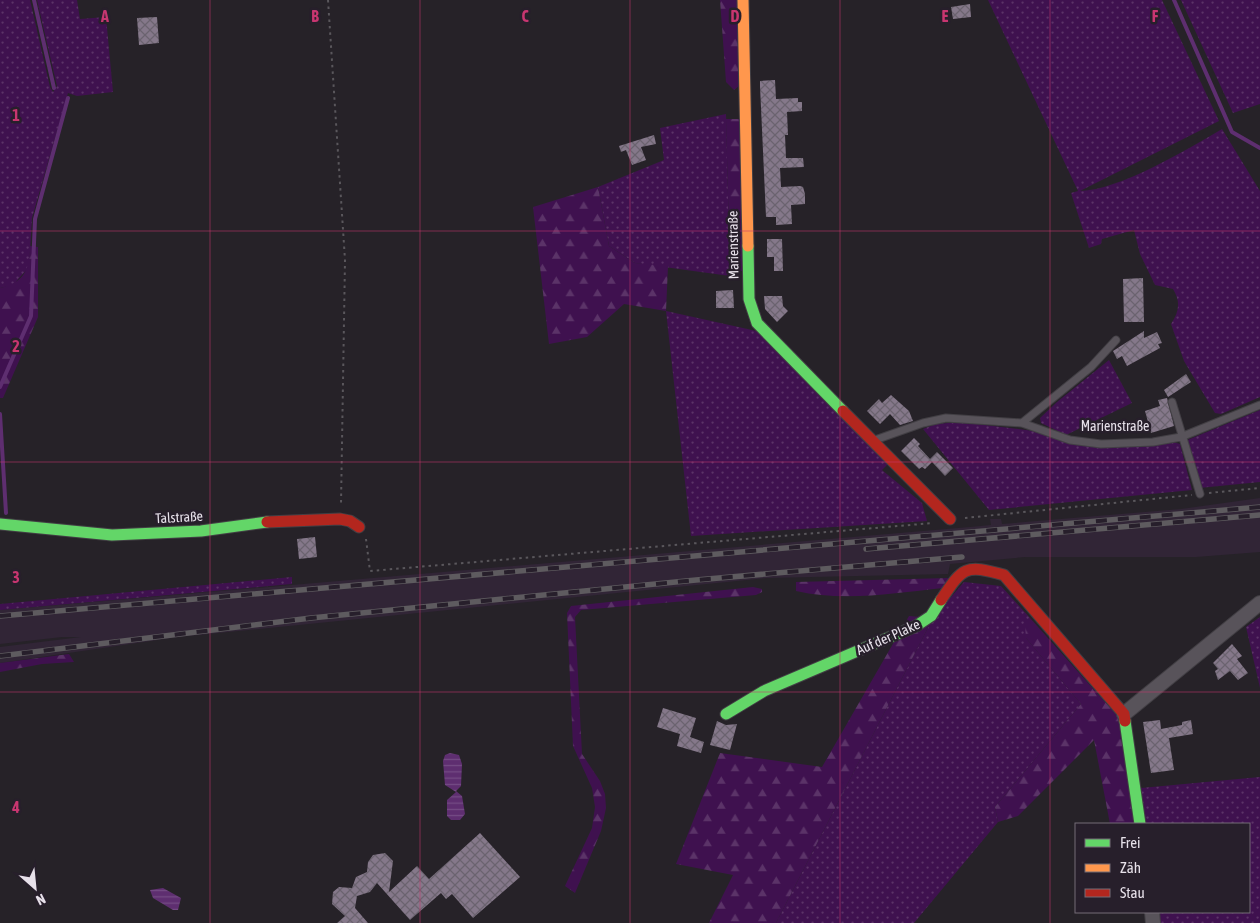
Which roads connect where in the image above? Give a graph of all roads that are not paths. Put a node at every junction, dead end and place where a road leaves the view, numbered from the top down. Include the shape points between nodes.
1 (743, 0) edge
2 (1116, 340) dead end
3 (1172, 402) dead end
4 (1260, 405) edge
5 (1022, 423) junction
6 (1181, 437) junction
7 (872, 441) junction
8 (1200, 494) road end
9 (950, 519) road end
10 (0, 524) edge
11 (358, 526) road end
12 (1260, 603) edge
13 (726, 714) dead end
14 (1124, 714) junction
15 (1140, 823) edge

1 - 7 street, Marienstraße via 749,299 757,323
2 - 5 lane via 1092,367
3 - 6 lane
4 - 6 lane, Marienstraße
5 - 6 lane, Marienstraße via 1070,440 1102,444 1153,442
5 - 7 lane, Marienstraße via 946,418
6 - 8 lane
7 - 9 street, Marienstraße
10 - 11 street, Talstraße via 112,535 340,519
12 - 14 street
13 - 14 street, Auf der Plake via 764,691 916,626 931,616 958,574 980,568 1004,575
14 - 15 street

